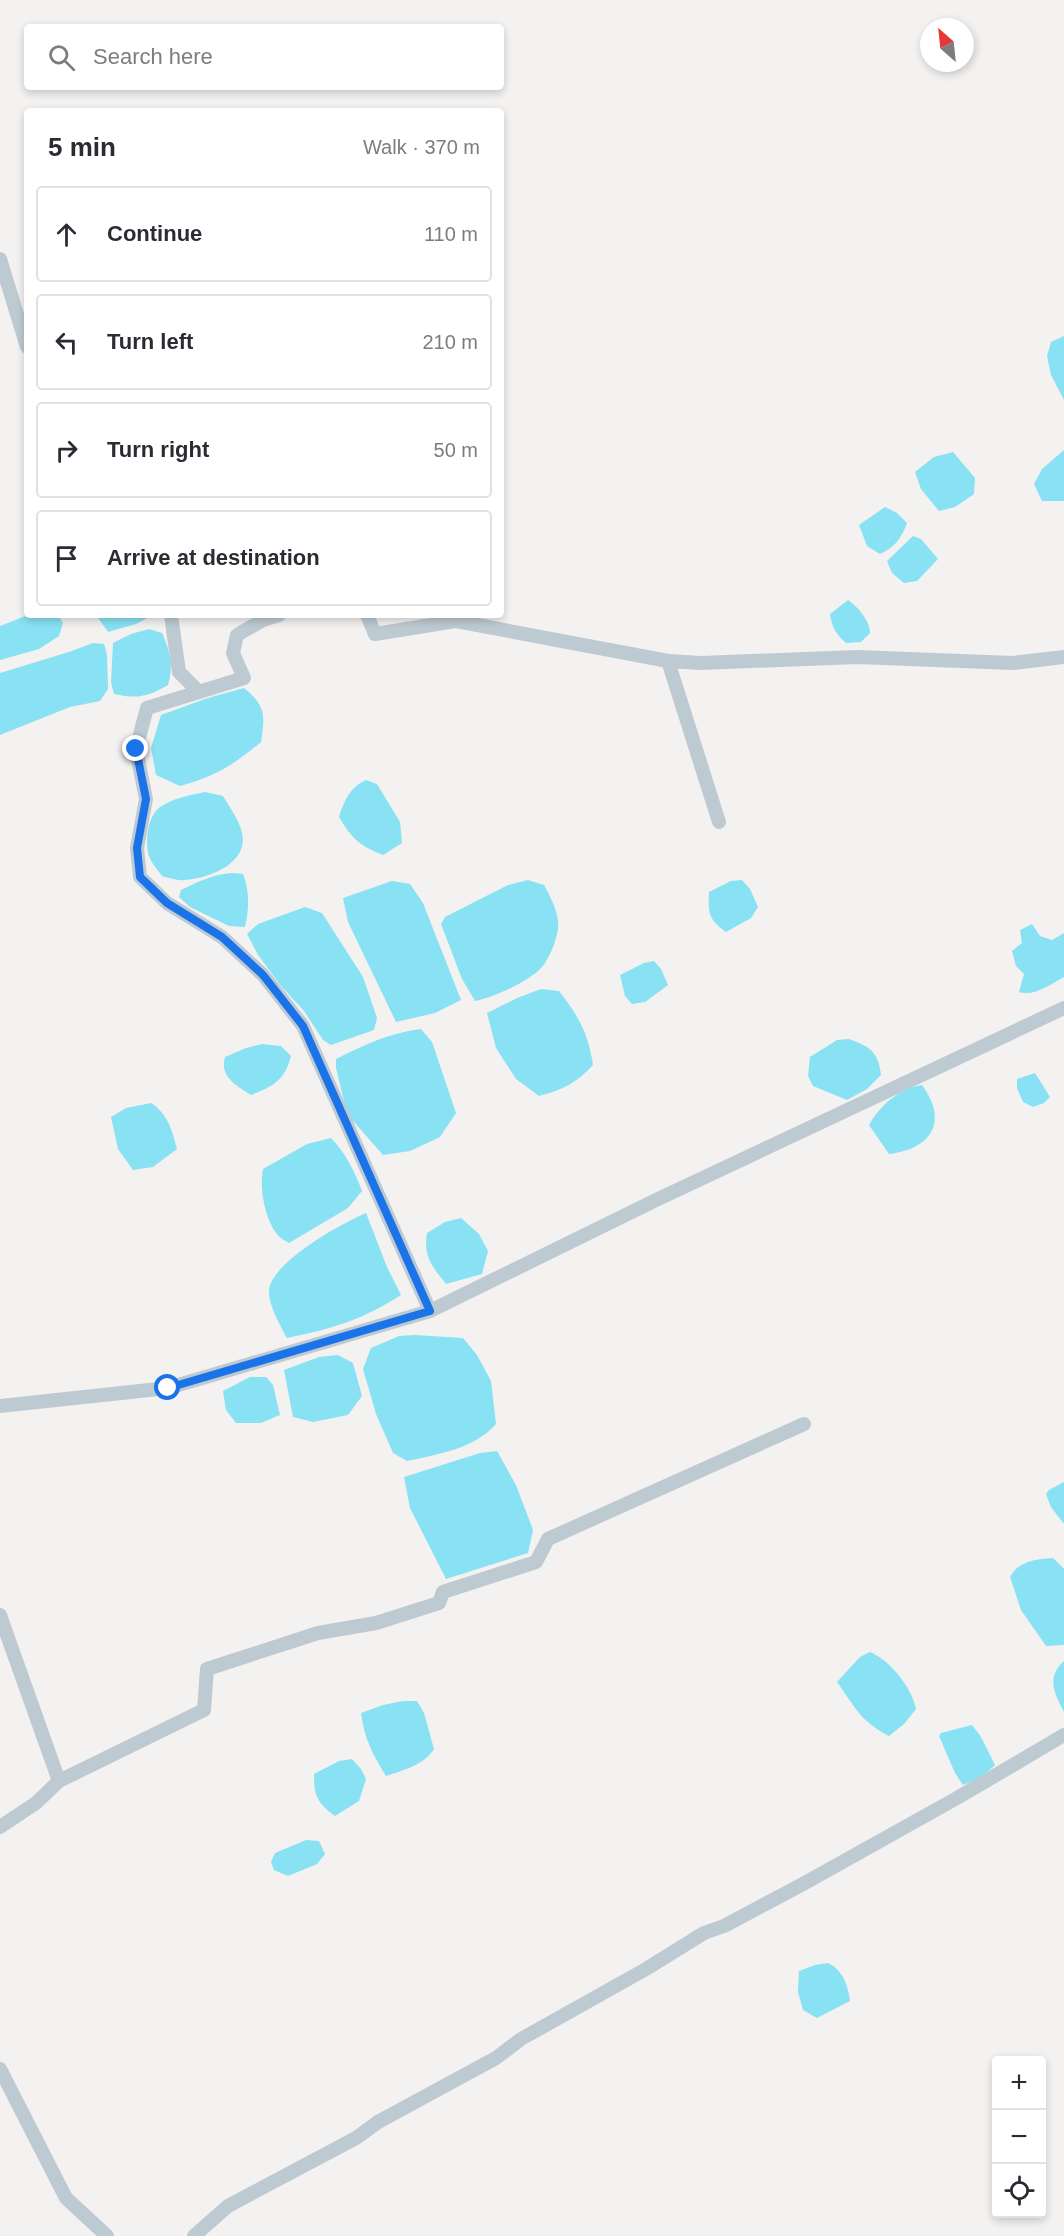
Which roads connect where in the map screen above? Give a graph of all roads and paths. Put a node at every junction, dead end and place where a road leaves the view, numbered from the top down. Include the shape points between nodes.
1 (0, 259) edge
2 (24, 337) edge
3 (171, 618) edge
4 (269, 618) edge
5 (369, 618) edge
6 (1064, 657) edge
7 (668, 661) junction
8 (199, 692) junction
9 (719, 822) dead end
10 (1064, 1008) edge
11 (430, 1311) junction
12 (0, 1406) edge
13 (804, 1424) dead end
14 (0, 1615) edge
15 (1064, 1736) edge
16 (59, 1781) junction
17 (0, 1827) edge
18 (0, 2069) edge
19 (107, 2236) edge
20 (194, 2236) edge

1 - 2 street
3 - 8 street via 179,672
4 - 8 street via 237,635 233,653 244,678
5 - 7 street via 375,634 456,621
6 - 7 street via 1013,663 857,657
7 - 9 street
8 - 11 street via 147,708 136,749 146,799 137,848 140,877 167,903 222,937 263,975 303,1026
10 - 11 street
11 - 12 street via 168,1388
13 - 16 street via 548,1539 536,1562 443,1592 439,1603 375,1623 318,1633 207,1669 204,1710
14 - 16 street
15 - 20 street via 804,1884 704,1933 521,2038 496,2058 228,2206
16 - 17 street via 36,1803
18 - 19 street via 66,2198

